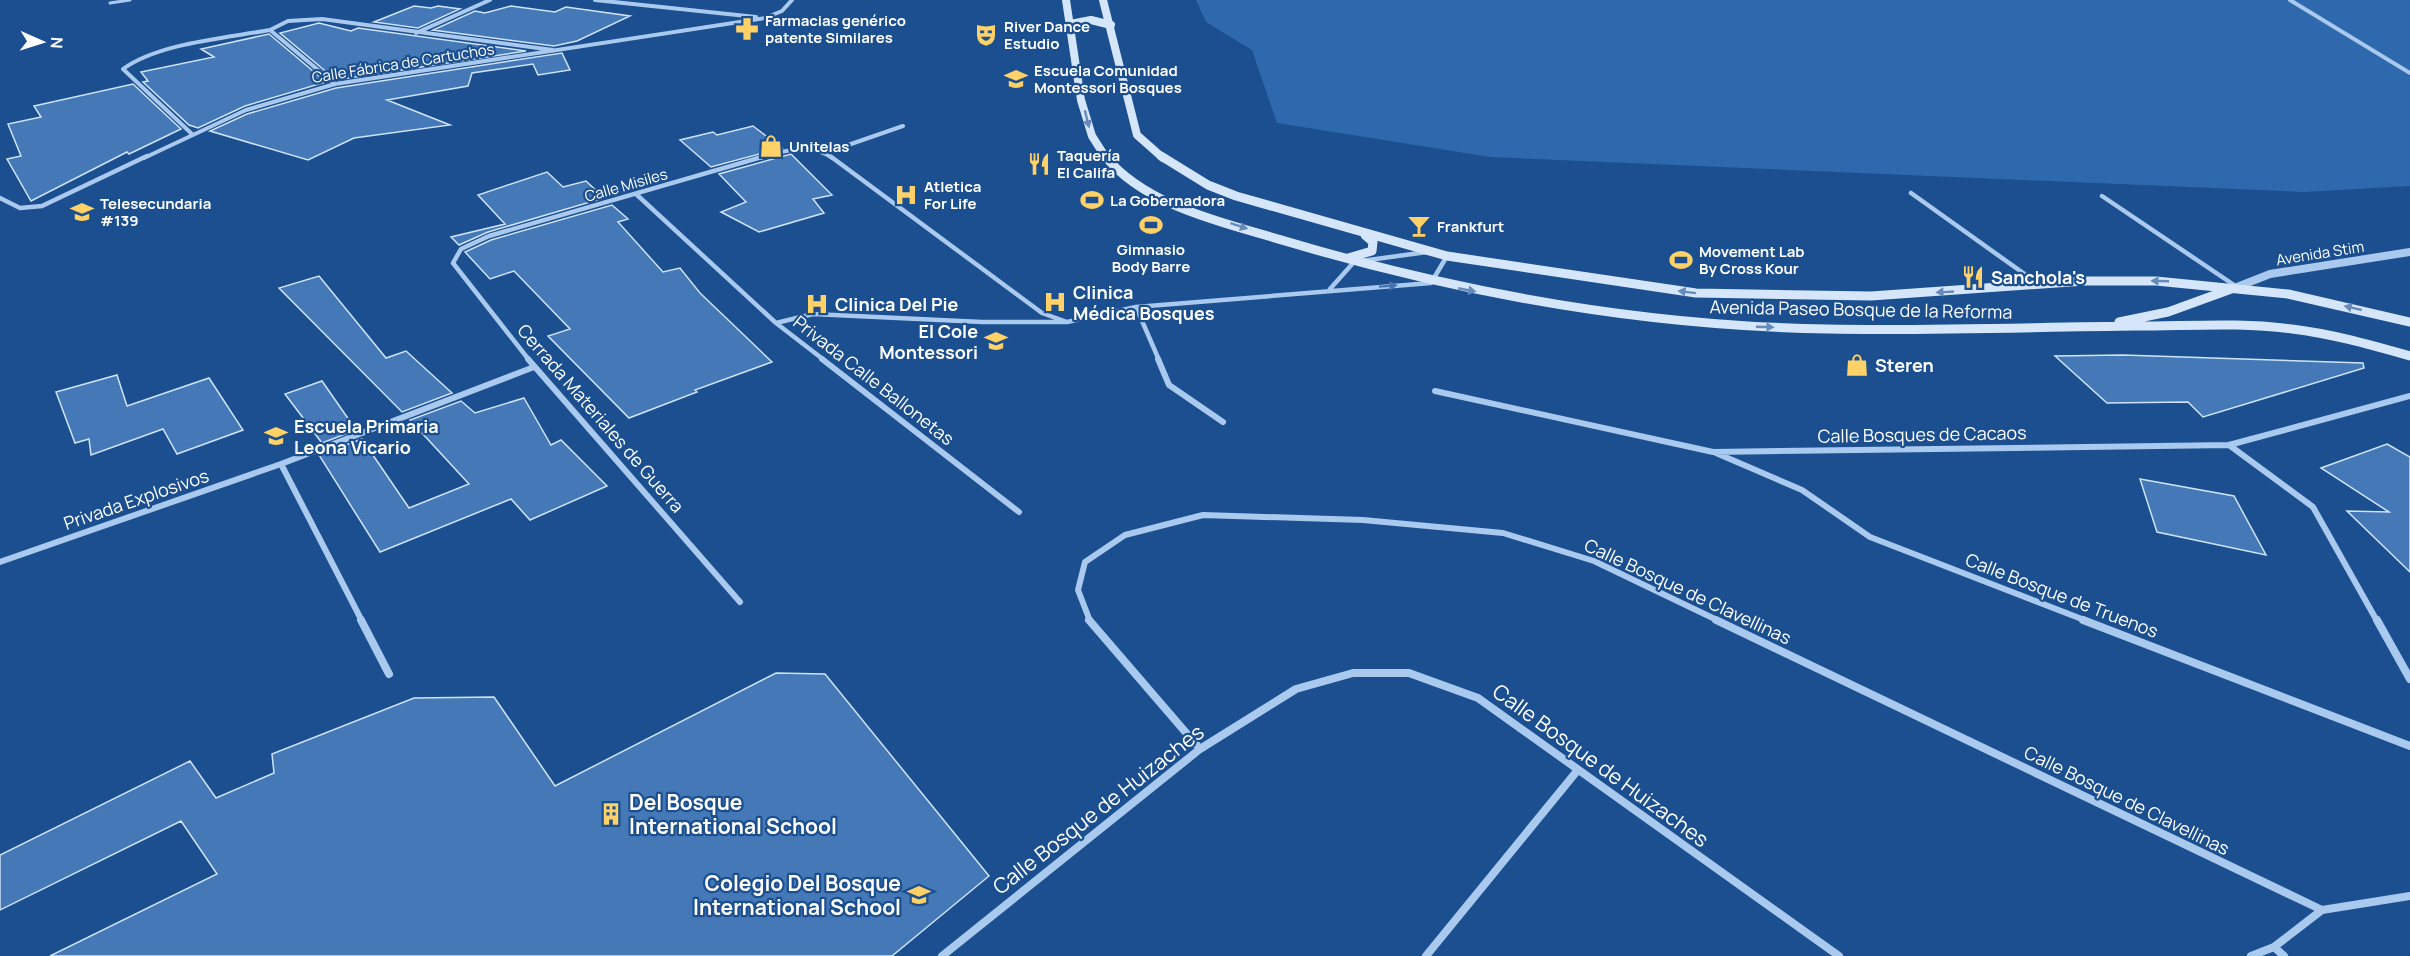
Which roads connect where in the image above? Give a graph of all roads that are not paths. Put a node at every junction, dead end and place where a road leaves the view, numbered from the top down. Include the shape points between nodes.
1 (130, 0) edge
2 (489, 0) edge
3 (595, 0) edge
4 (792, 0) edge
5 (1066, 0) edge
6 (2290, 0) edge
7 (110, 3) dead end
8 (1105, 4) edge
9 (1070, 11) junction
10 (765, 18) junction
11 (1070, 24) junction
12 (1111, 25) junction
13 (270, 30) junction
14 (416, 33) junction
15 (563, 51) junction
16 (2410, 73) edge
17 (335, 84) junction
18 (903, 126) dead end
19 (193, 135) junction
20 (825, 153) junction
21 (1911, 193) dead end
22 (636, 194) junction
23 (2102, 196) dead end
24 (0, 198) edge
25 (1365, 235) junction
26 (461, 249) joint
27 (1428, 252) junction
28 (2410, 252) edge
29 (1447, 256) junction
30 (1343, 258) junction
31 (1354, 262) junction
32 (1431, 283) junction
33 (2038, 285) junction
34 (2237, 287) junction
35 (1330, 289) junction
36 (1136, 307) junction
37 (1067, 322) junction
38 (2410, 322) edge
39 (776, 323) junction
40 (2091, 327) junction
41 (2410, 356) edge
42 (534, 367) junction
43 (1435, 391) dead end
44 (2410, 396) edge
45 (1223, 422) dead end
46 (2229, 445) junction
47 (1713, 452) junction
48 (281, 464) junction
49 (1019, 512) dead end
50 (0, 562) edge
51 (740, 602) dead end
52 (389, 674) dead end
53 (2410, 680) edge
54 (2410, 746) edge
55 (1200, 749) junction
56 (1577, 771) junction
57 (2410, 896) edge
58 (2322, 910) junction
59 (2274, 947) junction
60 (942, 956) edge
61 (1426, 956) edge
62 (1839, 956) edge
63 (2251, 956) edge
64 (2284, 956) edge

1 - 7 lane
2 - 14 street
3 - 10 street
4 - 10 street, Calle Fábrica de Cartuchos via 782,11
5 - 9 main road, Avenida Paseo Bosque de la Reforma
6 - 16 street
8 - 9 main road via 1098,14
8 - 12 main road, Avenida Paseo Bosque de la Reforma
9 - 11 main road, Avenida Paseo Bosque de la Reforma
10 - 15 street, Calle Fábrica de Cartuchos
11 - 12 main road via 1091,20
11 -> 30 main road, Avenida Paseo Bosque de la Reforma via 1087,122 1101,153 1113,167 1152,192 1204,214
12 - 25 main road, Avenida Paseo Bosque de la Reforma via 1137,135 1151,150 1208,185
13 - 14 street via 297,20 322,19
13 - 17 street
13 - 19 street via 154,54 123,69
14 - 15 street
15 - 17 street, Calle Fábrica de Cartuchos
17 - 19 street, Calle Fábrica de Cartuchos via 246,110
18 - 20 street
19 - 24 street, Calle Fábrica de Cartuchos via 42,206 17,209 8,207
20 - 22 street, Calle Misiles via 800,149
20 - 37 street via 1042,313
21 - 33 street
22 - 26 street, Calle Misiles via 489,236
22 - 39 street, Privada Calle Ballonetas
23 - 34 street
25 - 27 main road, Avenida Paseo Bosque de la Reforma
25 - 30 main road via 1373,242 1371,251
26 - 42 street, Cerrada Materiales de Guerra via 453,263
27 - 29 main road, Avenida Paseo Bosque de la Reforma
27 - 31 street
28 - 34 street, Avenida Stim via 2270,274
29 - 32 street
33 -> 29 main road, Avenida Paseo Bosque de la Reforma via 1871,296 1756,296 1685,292
30 - 31 main road, Avenida Paseo Bosque de la Reforma
31 - 32 main road, Avenida Paseo Bosque de la Reforma
31 - 35 street
35 -> 32 street
32 -> 40 main road, Avenida Paseo Bosque de la Reforma via 1702,324 1838,329
34 -> 33 main road, Avenida Paseo Bosque de la Reforma via 2122,280
38 -> 34 main road, Avenida Paseo Bosque de la Reforma via 2325,301
34 - 40 main road via 2168,312
35 - 36 street
36 - 37 street
36 - 45 street via 1168,385
37 - 39 street via 813,314
39 - 49 street, Privada Calle Ballonetas
40 - 41 main road, Avenida Paseo Bosque de la Reforma via 2288,328 2336,335
42 - 48 street, Privada Explosivos
42 - 51 street, Cerrada Materiales de Guerra
43 - 47 street, Calle Bosques de Cacaos
44 - 46 street, Calle Bosques de Cacaos
46 - 47 street, Calle Bosques de Cacaos
46 - 53 street via 2313,507
47 - 54 street, Calle Bosque de Truenos via 1802,490 1870,537
48 - 50 street, Privada Explosivos
48 - 52 street
55 - 56 street, Calle Bosque de Huizaches via 1296,689 1353,673 1409,673 1479,698
55 - 58 street, Calle Bosque de Clavellinas via 1089,620 1078,591 1085,562 1125,535 1203,515 1363,520 1503,533 1594,561
55 - 60 street, Calle Bosque de Huizaches
56 - 61 street
56 - 62 street, Calle Bosque de Huizaches
57 - 58 street
58 - 59 street
59 - 63 street
59 - 64 street

